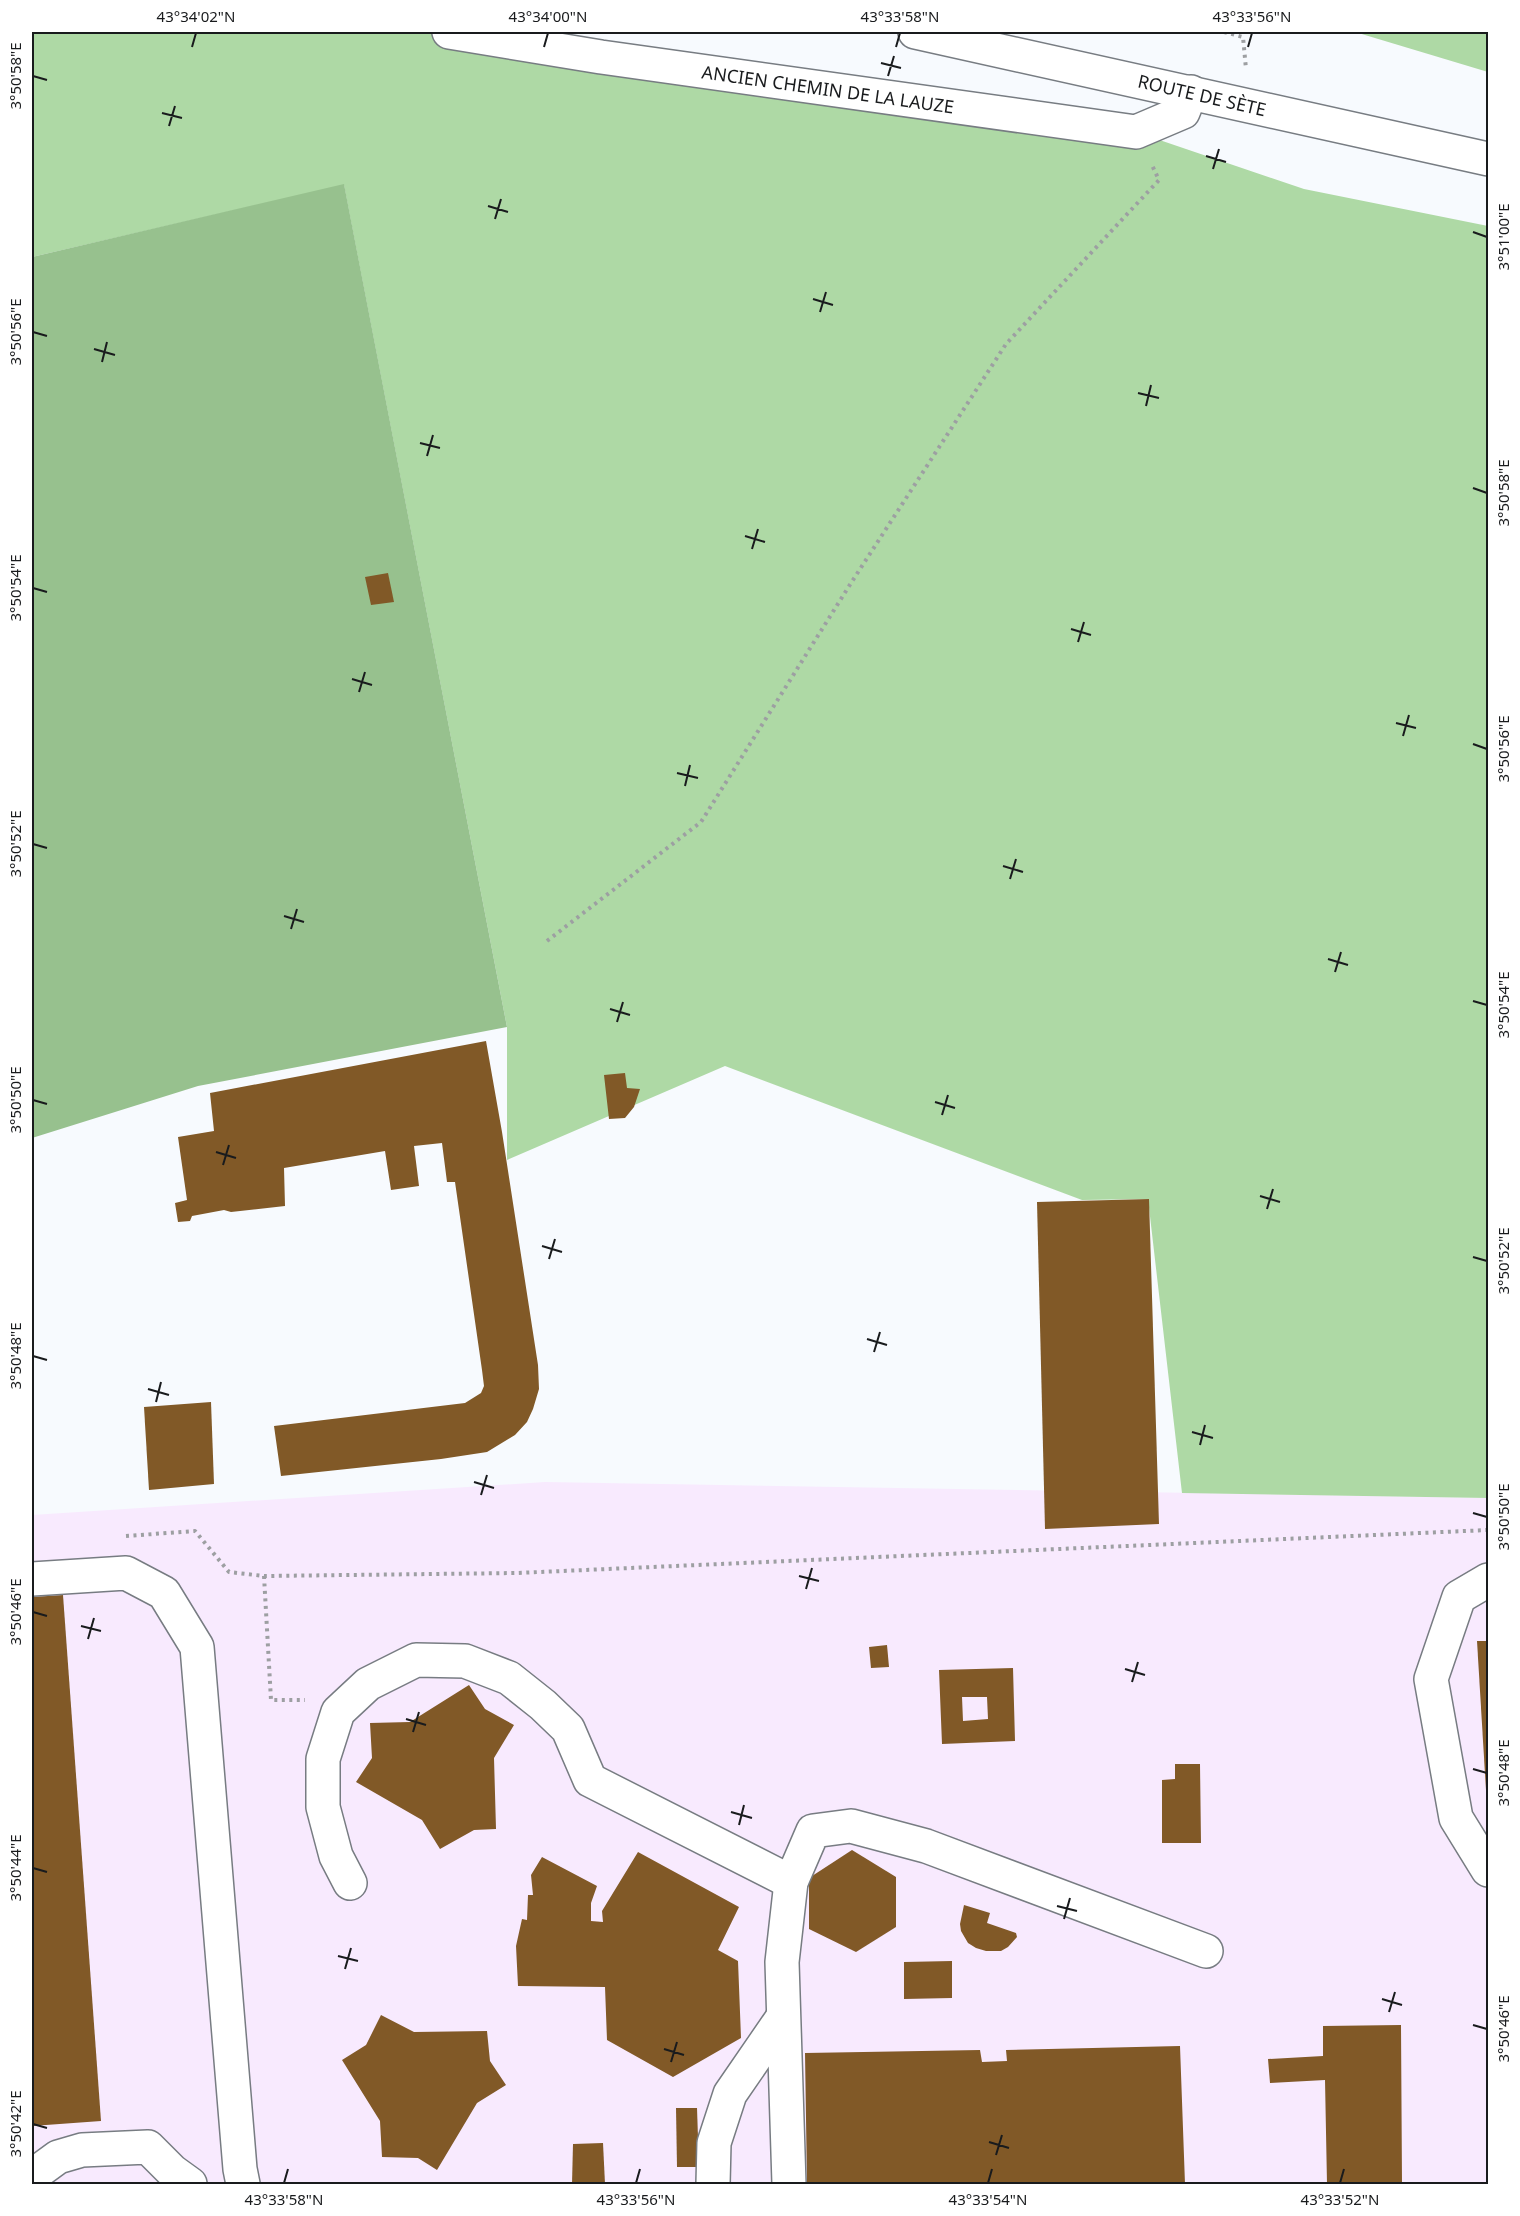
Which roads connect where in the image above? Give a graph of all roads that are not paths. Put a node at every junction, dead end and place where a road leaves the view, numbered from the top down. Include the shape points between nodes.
1 (449, 32) edge
2 (915, 32) edge
3 (1191, 92) junction
4 (1488, 159) edge
5 (32, 1579) edge
6 (1488, 1580) edge
7 (1488, 1870) edge
8 (791, 1882) junction
9 (350, 1883) dead end
10 (1206, 1951) dead end
11 (783, 2017) junction
12 (32, 2176) edge
13 (173, 2180) edge
14 (243, 2184) edge
15 (713, 2184) edge
16 (789, 2184) edge

1 - 3 street, ANCIEN CHEMIN DE LA LAUZE via 1136,132 1183,112
2 - 3 street, ROUTE DE SÈTE
3 - 4 street, ROUTE DE SÈTE
5 - 14 street via 126,1573 164,1593 197,1647
6 - 7 street via 1459,1597 1431,1679 1456,1818
8 - 9 street via 590,1780 568,1730 509,1678 465,1661 416,1660 368,1684 338,1713 323,1759 323,1807 336,1856
8 - 10 street via 813,1832 851,1826 926,1846
8 - 11 street via 782,1962
11 - 15 street via 730,2094 714,2143
11 - 16 street
12 - 13 street via 58,2157 82,2150 148,2147

